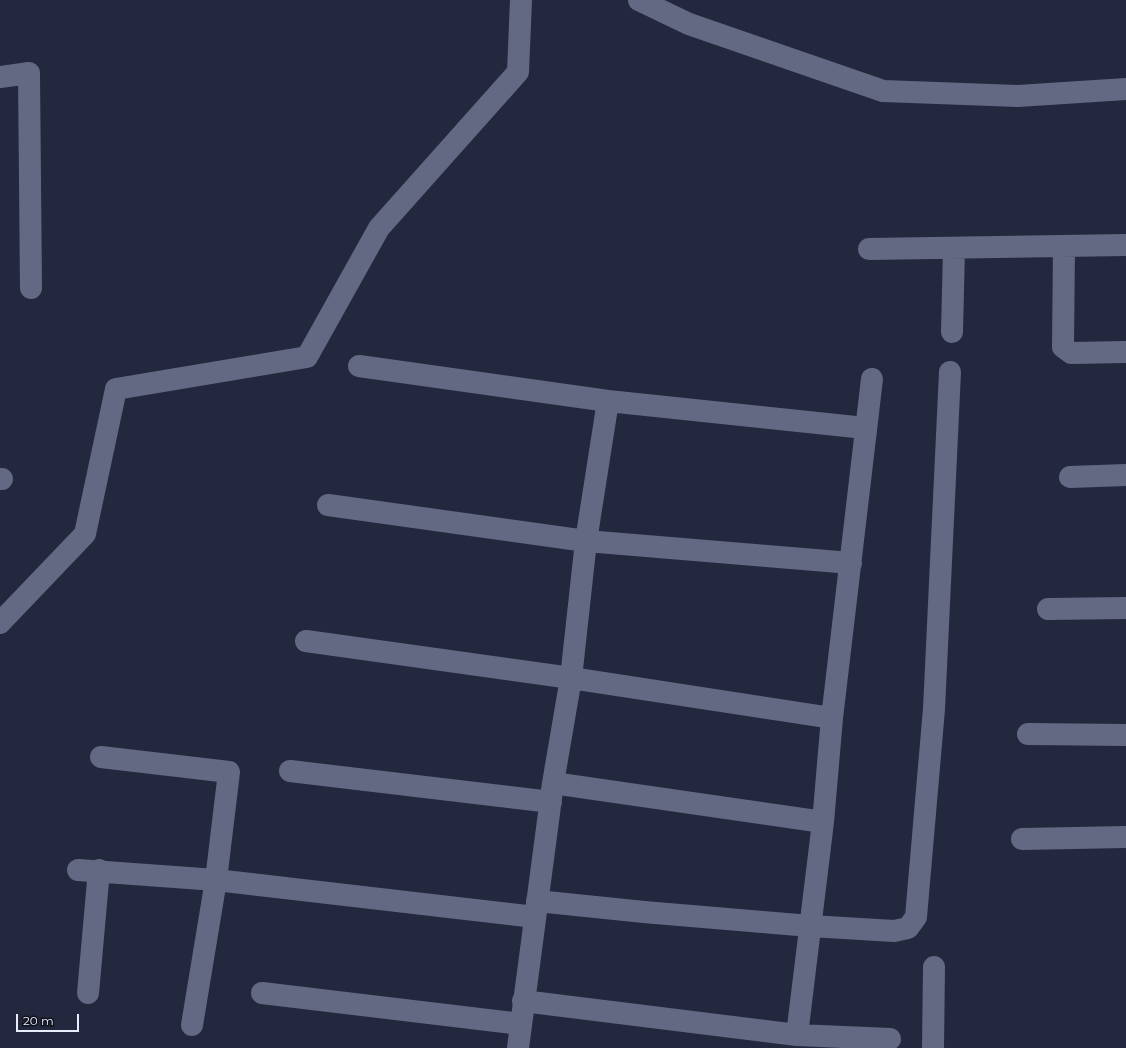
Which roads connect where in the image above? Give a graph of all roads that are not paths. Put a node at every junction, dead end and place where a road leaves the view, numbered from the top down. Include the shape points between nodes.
1 (521, 0) edge
2 (639, 0) edge
3 (0, 77) edge
4 (1126, 89) edge
5 (1126, 245) edge
6 (1064, 246) junction
7 (954, 248) junction
8 (869, 249) dead end
9 (31, 288) dead end
10 (952, 332) dead end
11 (1126, 352) edge
12 (359, 366) dead end
13 (950, 372) dead end
14 (872, 379) dead end
15 (608, 401) junction
16 (865, 428) junction
17 (1126, 475) edge
18 (1070, 477) dead end
19 (328, 505) dead end
20 (586, 541) junction
21 (851, 563) junction
22 (1126, 608) edge
23 (1048, 609) dead end
24 (0, 623) edge
25 (306, 641) dead end
26 (571, 678) junction
27 (832, 718) junction
28 (1028, 734) dead end
29 (1126, 735) edge
30 (102, 757) dead end
31 (290, 771) dead end
32 (552, 793) junction
33 (823, 822) junction
34 (1126, 837) edge
35 (1022, 839) dead end
36 (216, 880) junction
37 (536, 909) junction
38 (810, 926) junction
39 (934, 967) dead end
40 (88, 993) dead end
41 (262, 993) dead end
42 (523, 1001) junction
43 (520, 1024) junction
44 (192, 1025) dead end
45 (797, 1035) junction
46 (890, 1039) dead end
47 (518, 1048) edge
48 (932, 1048) edge

1 - 24 street via 518,72 379,228 307,358 116,389 85,534
2 - 4 street via 689,24 882,92 1018,96
3 - 9 street via 30,73
5 - 6 street
6 - 7 street
6 - 11 street via 1063,347 1071,353
7 - 8 street
7 - 10 street
12 - 15 street
13 - 38 street via 934,709 916,917 908,928 894,931
14 - 16 street
15 - 16 street
15 - 20 street
16 - 21 street
17 - 18 street
19 - 20 street
20 - 21 street
20 - 26 street
21 - 27 street
22 - 23 street
25 - 26 street
26 - 27 street
26 - 32 street
27 - 33 street
28 - 29 street
30 - 36 street via 228,772
31 - 32 street
32 - 33 street
32 - 37 street
33 - 38 street
34 - 35 street
36 - 37 street
36 - 40 street via 88,870
36 - 44 street
37 - 38 street via 644,912
37 - 42 street
38 - 45 street
39 - 48 street
41 - 43 street
42 - 43 street
42 - 45 street
43 - 47 street
45 - 46 street

